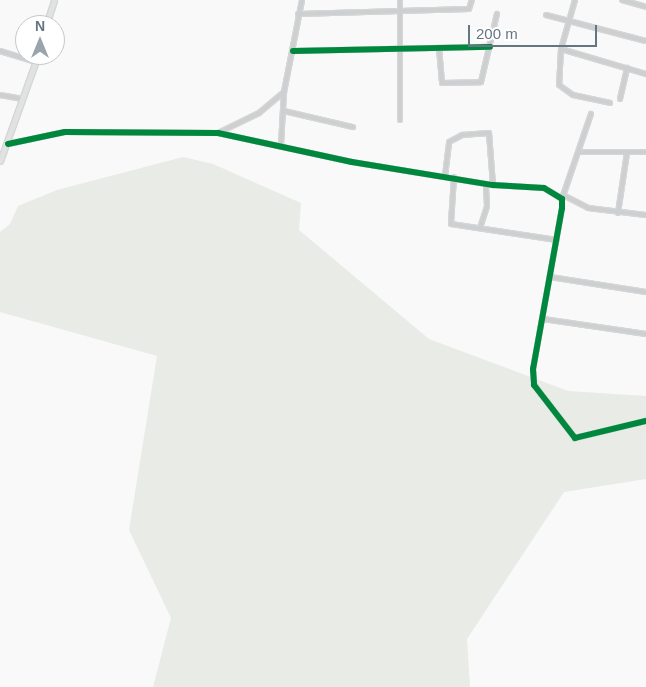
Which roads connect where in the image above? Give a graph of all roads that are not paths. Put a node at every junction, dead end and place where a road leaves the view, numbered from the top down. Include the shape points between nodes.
1 (54, 0) edge
2 (302, 0) edge
3 (400, 0) edge
4 (472, 0) edge
5 (575, 0) edge
6 (622, 0) edge
7 (646, 7) edge
8 (400, 11) junction
9 (298, 14) junction
10 (496, 14) dead end
11 (49, 15) edge
12 (546, 15) dead end
13 (569, 20) junction
14 (646, 41) edge
15 (490, 46) junction
16 (439, 48) junction
17 (561, 49) junction
18 (399, 50) junction
19 (0, 51) edge
20 (293, 51) junction
21 (15, 56) edge
22 (35, 65) edge
23 (627, 68) junction
24 (646, 74) edge
25 (284, 92) junction
26 (0, 95) edge
27 (23, 99) junction
28 (620, 99) dead end
29 (610, 103) dead end
30 (284, 111) junction
31 (591, 114) dead end
32 (400, 120) dead end
33 (353, 127) dead end
34 (218, 133) junction
35 (8, 144) junction
36 (281, 146) junction
37 (580, 152) junction
38 (646, 152) edge
39 (627, 153) junction
40 (0, 161) edge
41 (445, 176) junction
42 (454, 177) junction
43 (486, 184) junction
44 (493, 185) junction
45 (562, 197) junction
46 (618, 213) junction
47 (646, 215) edge
48 (480, 228) junction
49 (557, 240) junction
50 (550, 277) junction
51 (646, 292) edge
52 (543, 319) junction
53 (646, 334) edge
54 (646, 420) edge

1 - 11 main road
2 - 9 street
3 - 8 street
4 - 8 street via 469,9
5 - 13 street
6 - 7 street
8 - 9 street
8 - 18 street
9 - 20 street
10 - 15 street
12 - 13 street
13 - 14 street
13 - 17 street
15 - 16 street
15 - 16 street via 483,80 472,83 442,82
16 - 18 street
17 - 23 street
17 - 29 street via 560,88
18 - 20 street
18 - 32 street
19 - 21 street
20 - 25 street
22 - 27 main road
23 - 24 street
23 - 28 street
25 - 30 street
25 - 34 street via 259,113
26 - 27 street
27 - 35 main road
30 - 33 street
30 - 36 street
31 - 37 street
34 - 35 street via 58,132
34 - 36 street
35 - 40 main road
36 - 41 street
37 - 39 street
37 - 45 street
38 - 39 street
39 - 46 street
41 - 42 street
41 - 44 street via 450,142 462,135 489,133
42 - 43 street
42 - 48 street via 449,221
43 - 44 street
43 - 48 street via 487,206
44 - 45 street via 544,188
45 - 46 street via 588,208
45 - 49 street
46 - 47 street
48 - 49 street
49 - 50 street
50 - 51 street
50 - 52 street
52 - 53 street
52 - 54 street via 532,382 569,434 580,438

